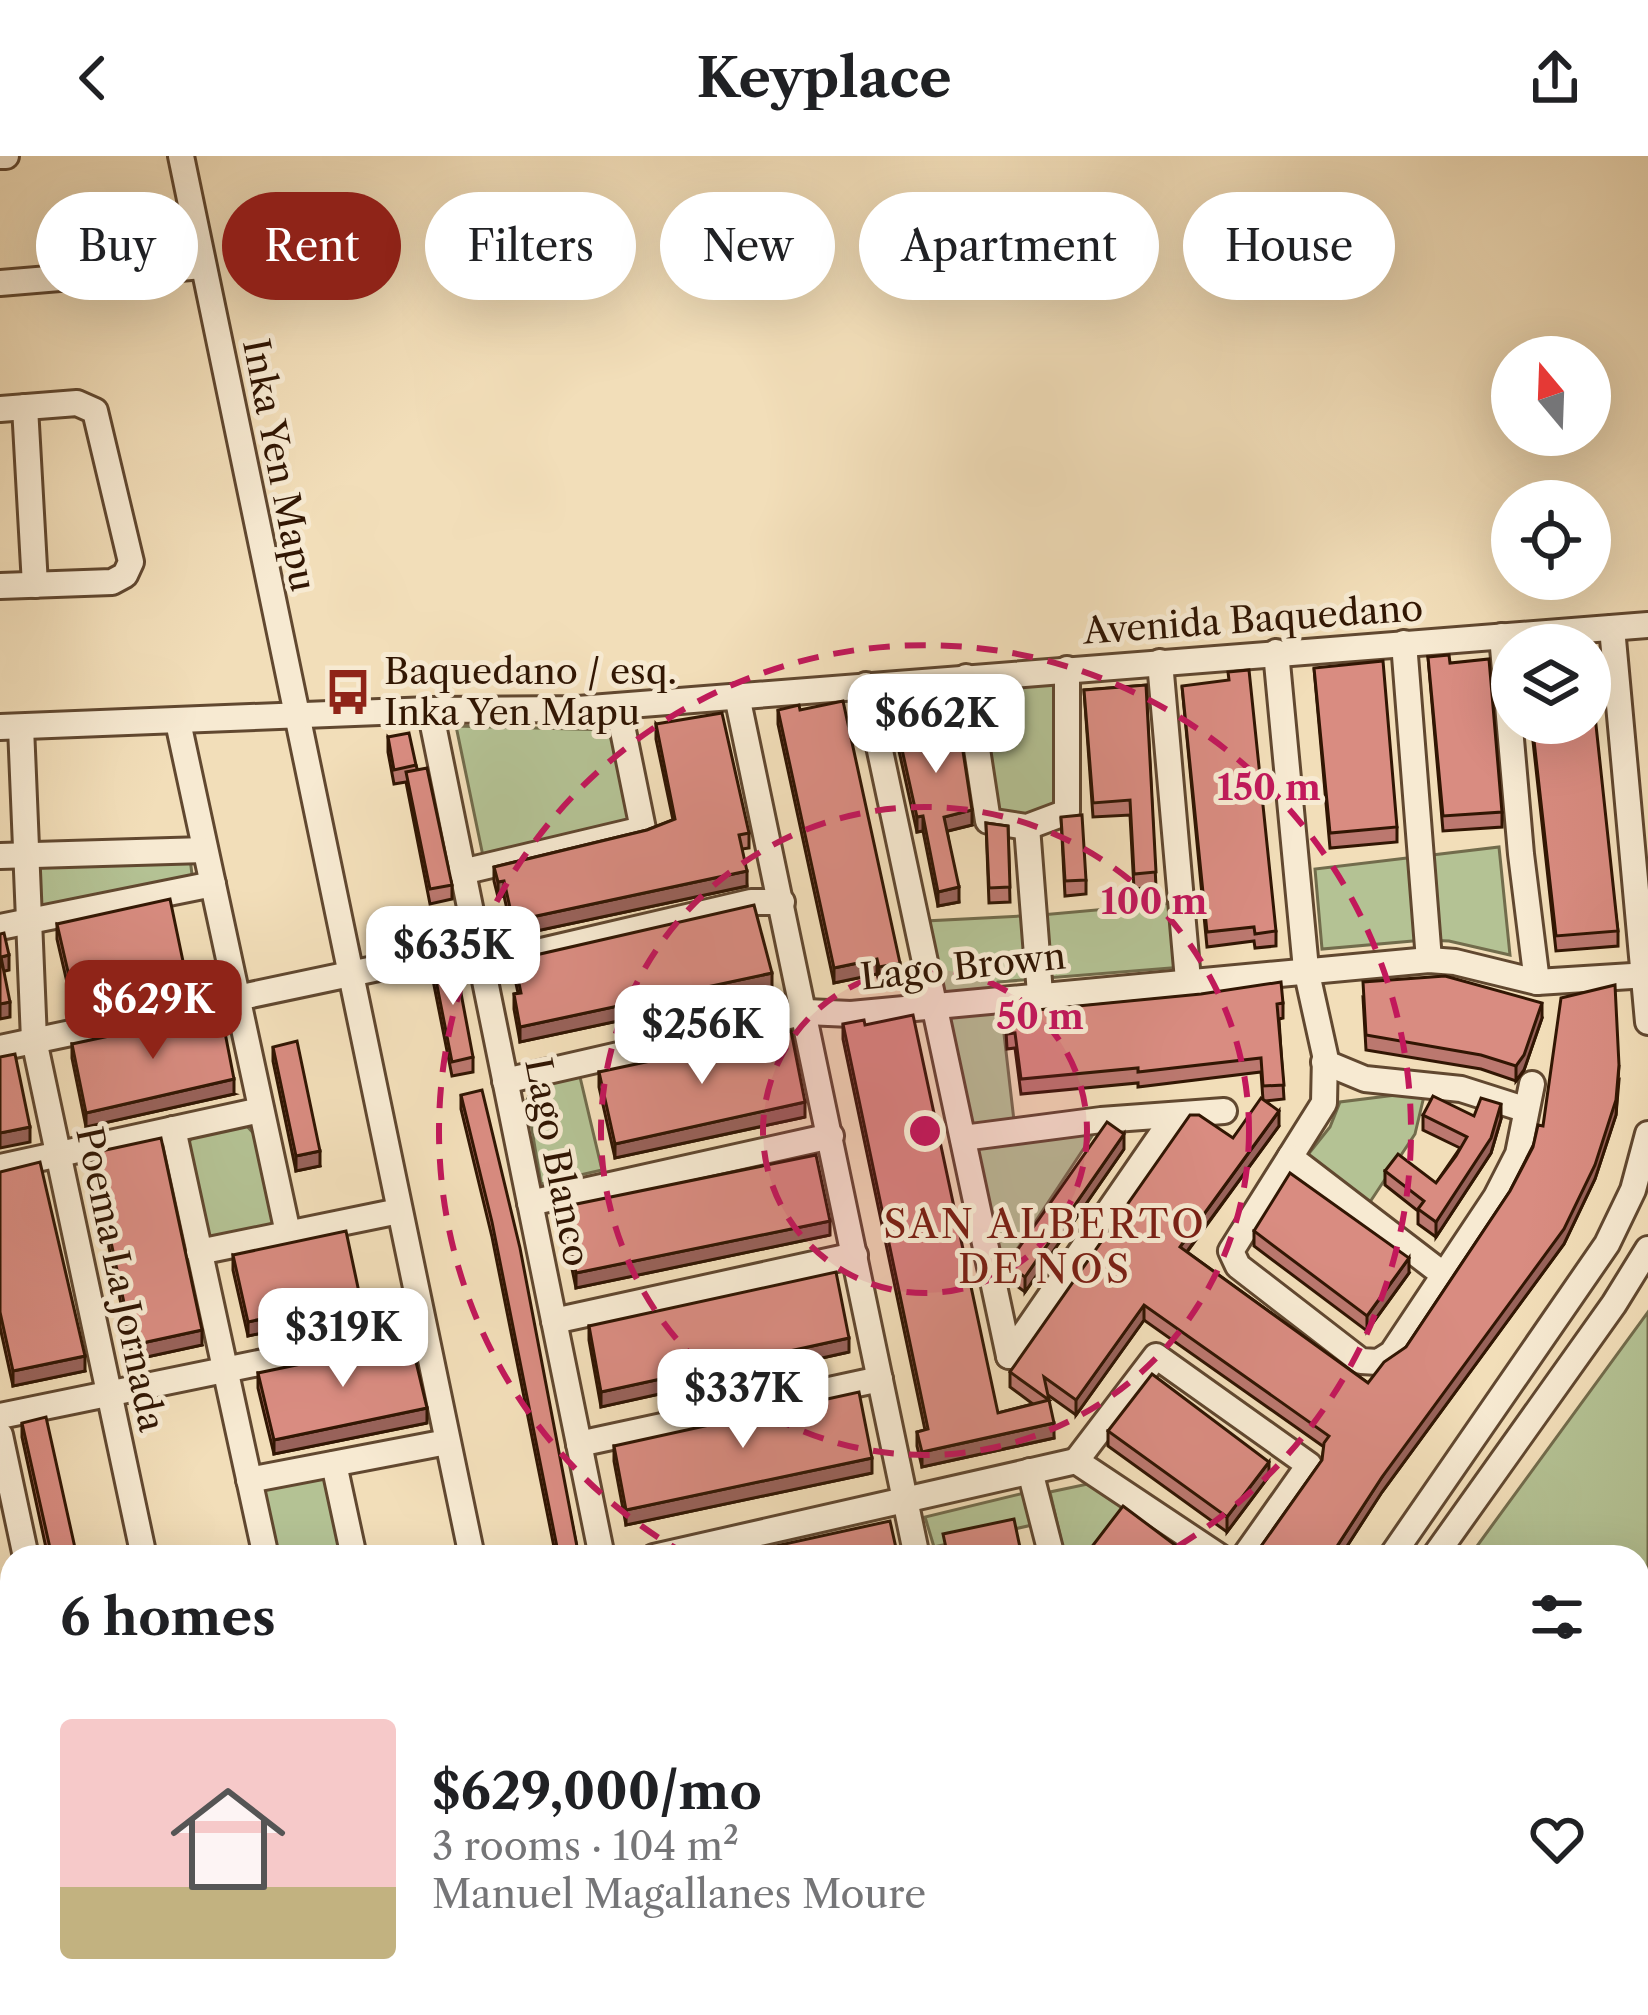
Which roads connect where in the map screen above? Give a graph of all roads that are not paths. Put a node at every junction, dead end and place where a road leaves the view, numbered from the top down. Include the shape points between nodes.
1 (181, 156) edge
2 (203, 266) junction
3 (0, 283) edge
4 (12, 408) edge
5 (35, 585) junction
6 (0, 586) edge
7 (1648, 625) edge
8 (1612, 628) joint
9 (1491, 637) edge
10 (1404, 643) junction
11 (1276, 652) junction
12 (1160, 662) junction
13 (1066, 669) junction
14 (966, 677) junction
15 (866, 685) junction
16 (737, 696) junction
17 (618, 706) junction
18 (430, 710) junction
19 (295, 718) junction
20 (178, 722) junction
21 (11, 727) edge
22 (1513, 744) edge
23 (1027, 827) junction
24 (206, 850) junction
25 (13, 856) edge
26 (462, 872) junction
27 (213, 884) junction
28 (782, 902) junction
29 (28, 921) junction
30 (0, 927) edge
31 (480, 956) junction
32 (1430, 960) junction
33 (1306, 969) junction
34 (349, 974) junction
35 (1646, 975) edge
36 (1188, 980) junction
37 (1538, 982) junction
38 (1040, 994) junction
39 (237, 998) junction
40 (934, 1005) junction
41 (806, 1012) junction
42 (1648, 1022) edge
43 (34, 1040) junction
44 (0, 1048) edge
45 (1324, 1062) junction
46 (505, 1081) junction
47 (261, 1110) junction
48 (1224, 1112) dead end
49 (1175, 1115) junction
50 (173, 1129) junction
51 (1648, 1134) edge
52 (831, 1136) junction
53 (963, 1138) junction
54 (58, 1155) junction
55 (1289, 1156) junction
56 (0, 1167) edge
57 (530, 1203) junction
58 (399, 1211) junction
59 (288, 1233) junction
60 (1648, 1249) edge
61 (200, 1252) junction
62 (855, 1255) junction
63 (1444, 1275) junction
64 (554, 1321) junction
65 (424, 1329) junction
66 (224, 1370) junction
67 (880, 1378) junction
68 (109, 1394) junction
69 (0, 1416) edge
70 (0, 1435) edge
71 (447, 1442) junction
72 (579, 1444) junction
73 (1076, 1462) junction
74 (334, 1464) junction
75 (1030, 1471) junction
76 (249, 1480) junction
77 (905, 1502) junction
78 (10, 1532) edge
79 (141, 1545) edge
80 (263, 1545) edge
81 (351, 1545) edge
82 (469, 1545) edge
83 (600, 1545) edge
84 (709, 1545) edge
85 (914, 1545) edge
86 (1049, 1545) edge
87 (1202, 1545) edge
88 (1252, 1545) edge
89 (1399, 1545) edge
90 (1443, 1545) edge

1 - 2 street, Inka Yen Mapu
2 - 3 street
2 - 19 street, Inka Yen Mapu
4 - 5 street
4 - 5 street via 92,408 131,556 125,574 102,583
5 - 6 street
7 - 8 street, Avenida Baquedano
8 - 35 street
9 - 10 street, Avenida Baquedano
10 - 11 street, Avenida Baquedano
10 - 32 street
11 - 12 street, Avenida Baquedano
11 - 33 street
12 - 13 street, Avenida Baquedano
12 - 36 street
13 - 14 street, Avenida Baquedano
13 - 23 street via 1067,812
14 - 15 street, Avenida Baquedano
14 - 23 street via 988,821
15 - 16 street, Avenida Baquedano
15 - 40 street
16 - 17 street, Avenida Baquedano
16 - 28 street
17 - 18 street, Avenida Baquedano
17 - 26 street via 643,829
18 - 19 street, Avenida Baquedano
18 - 26 street, Lago Blanco
19 - 20 street, Avenida Baquedano
19 - 34 street, Inka Yen Mapu
20 - 21 street, Avenida Baquedano
20 - 24 street
21 - 25 street, Poema La Jornada
22 - 37 street
23 - 38 street
24 - 25 street
24 - 27 street
25 - 29 street, Poema La Jornada
26 - 31 street, Lago Blanco
27 - 29 street
27 - 39 street
28 - 31 street
28 - 41 street
29 - 30 street
29 - 43 street, Poema La Jornada
31 - 34 street
31 - 46 street, Lago Blanco
32 - 33 street, Lago Brown
32 - 37 street, Lago Brown
33 - 36 street, Lago Brown
33 - 45 street
34 - 39 street
34 - 58 street, Inka Yen Mapu
35 - 37 street, Lago Brown
35 - 42 street
36 - 38 street, Lago Brown
38 - 40 street, Lago Brown
39 - 43 street
39 - 47 street
40 - 41 street, Lago Brown
40 - 53 street
41 - 46 street, Lago Brown
41 - 52 street
43 - 44 street
43 - 54 street, Poema La Jornada
45 - 55 street via 1324,1103
45 - 63 street via 1365,1078 1528,1096 1518,1154
46 - 57 street, Lago Blanco
47 - 50 street
47 - 59 street
48 - 49 street
49 - 53 street
49 - 53 street via 1009,1356
50 - 54 street
50 - 61 street
51 - 89 street via 1607,1244
52 - 57 street
52 - 62 street
54 - 56 street
54 - 68 street, Poema La Jornada
55 - 63 street
55 - 63 street via 1231,1251 1238,1266 1361,1361 1393,1353
57 - 64 street, Lago Blanco
58 - 59 street
58 - 65 street, Inka Yen Mapu
59 - 61 street
60 - 90 street
61 - 66 street
62 - 64 street
62 - 67 street
64 - 72 street, Lago Blanco
65 - 66 street
65 - 71 street, Inka Yen Mapu
66 - 68 street
66 - 76 street
67 - 72 street
67 - 77 street
68 - 69 street
68 - 79 street, Poema La Jornada
70 - 78 street
71 - 74 street
71 - 82 street, Inka Yen Mapu
72 - 83 street, Lago Blanco
73 - 75 street
73 - 87 street
73 - 88 street via 1156,1356 1309,1465
74 - 76 street
74 - 81 street
75 - 77 street
75 - 86 street
76 - 80 street
77 - 84 street
77 - 85 street

